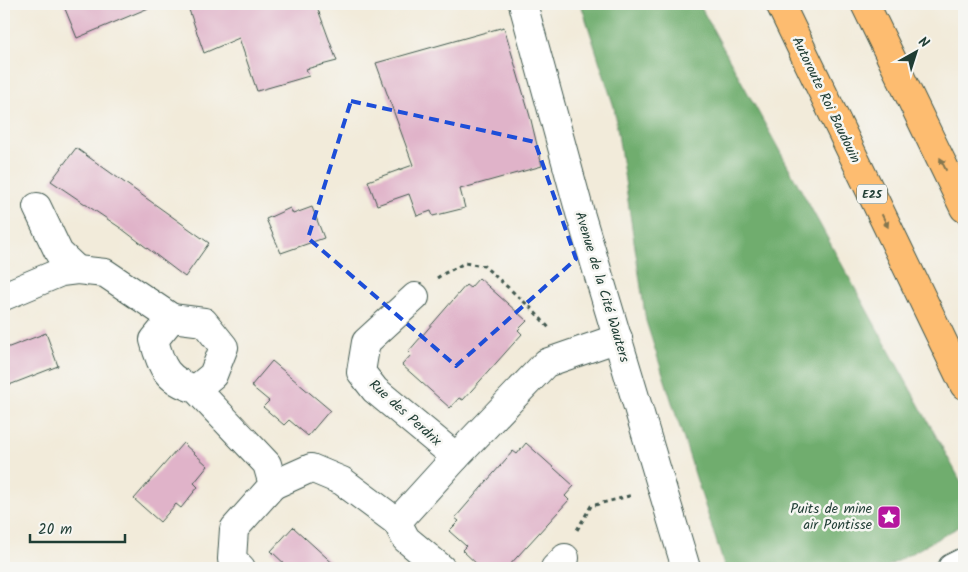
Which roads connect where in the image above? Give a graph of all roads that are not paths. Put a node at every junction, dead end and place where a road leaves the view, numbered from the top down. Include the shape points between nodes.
1 (523, 4) edge
2 (780, 4) edge
3 (865, 4) edge
4 (38, 207) dead end
5 (964, 208) edge
6 (77, 270) junction
7 (4, 296) edge
8 (415, 297) road end
9 (172, 318) junction
10 (618, 338) junction
11 (964, 385) edge
12 (196, 389) junction
13 (456, 458) junction
14 (273, 484) junction
15 (397, 522) junction
16 (964, 562) edge
17 (241, 568) edge
18 (441, 568) edge
19 (686, 568) edge
20 (952, 568) edge

1 - 10 street, Avenue de la Cité Wauters
2 -> 11 highway, Autoroute Roi Baudouin / E25
5 -> 3 highway
4 - 6 street via 59,253
6 - 7 street via 62,272
6 - 9 street via 105,273
8 - 13 street, Rue des Perdrix via 366,342 361,372 374,390
9 - 12 street via 154,340 159,359 169,376
9 - 12 street via 204,322 224,347 213,375
10 - 13 street via 546,363
10 - 19 street, Avenue de la Cité Wauters
12 - 14 street via 266,464
13 - 15 street
14 - 15 street via 311,468 342,480
14 - 17 street via 234,529 232,559
15 - 18 street via 406,538
16 - 20 street

